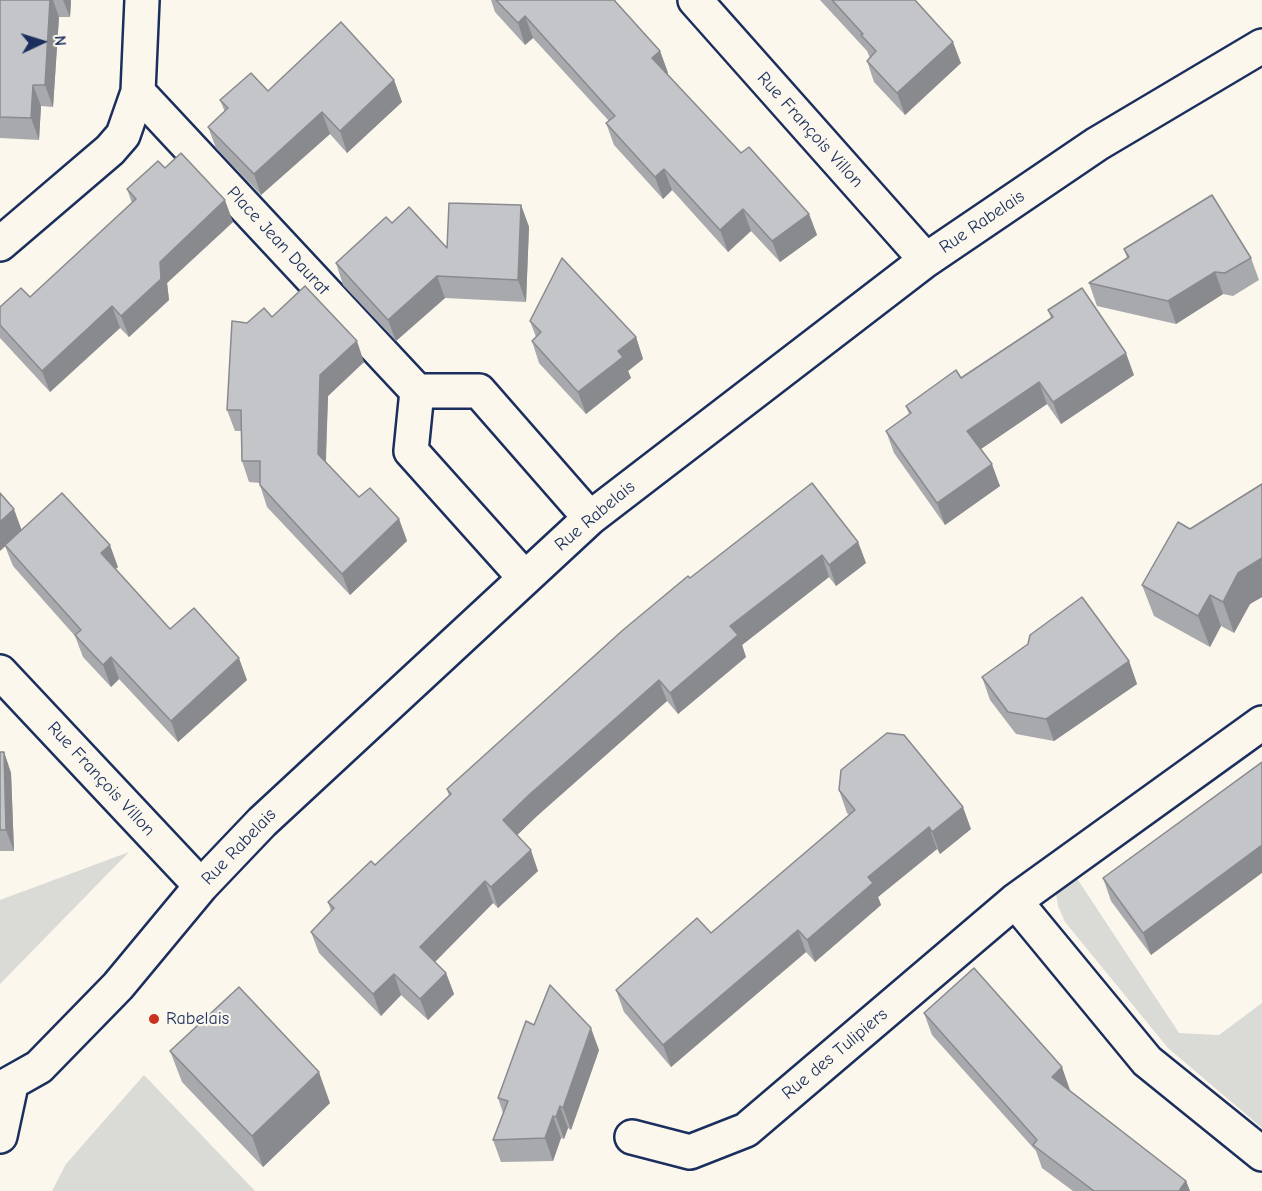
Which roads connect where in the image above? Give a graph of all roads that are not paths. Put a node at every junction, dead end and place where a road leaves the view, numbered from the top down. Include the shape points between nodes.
1 (142, 0) edge
2 (695, 0) edge
3 (1262, 46) edge
4 (138, 92) junction
5 (0, 244) edge
6 (926, 260) junction
7 (417, 391) junction
8 (590, 518) junction
9 (524, 577) junction
10 (0, 672) edge
11 (1262, 723) edge
12 (201, 886) junction
13 (1016, 901) junction
14 (6, 1087) edge
15 (0, 1136) edge
16 (632, 1137) dead end
17 (1262, 1154) edge

1 - 4 street
2 - 6 street, Rue François Villon
3 - 6 street, Rue Rabelais via 1097,144
4 - 5 street via 123,135 110,150
4 - 7 street, Place Jean Daurat
6 - 8 street, Rue Rabelais
7 - 8 street via 479,391
7 - 9 street via 411,451
8 - 9 street, Rue Rabelais
9 - 12 street, Rue Rabelais via 262,822
10 - 12 street, Rue François Villon
11 - 13 street, Rue des Tulipiers
12 - 14 street, Rue Rabelais via 118,986 39,1066
13 - 16 street, Rue des Tulipiers via 746,1130 690,1152
13 - 17 street via 1147,1061
14 - 15 street

